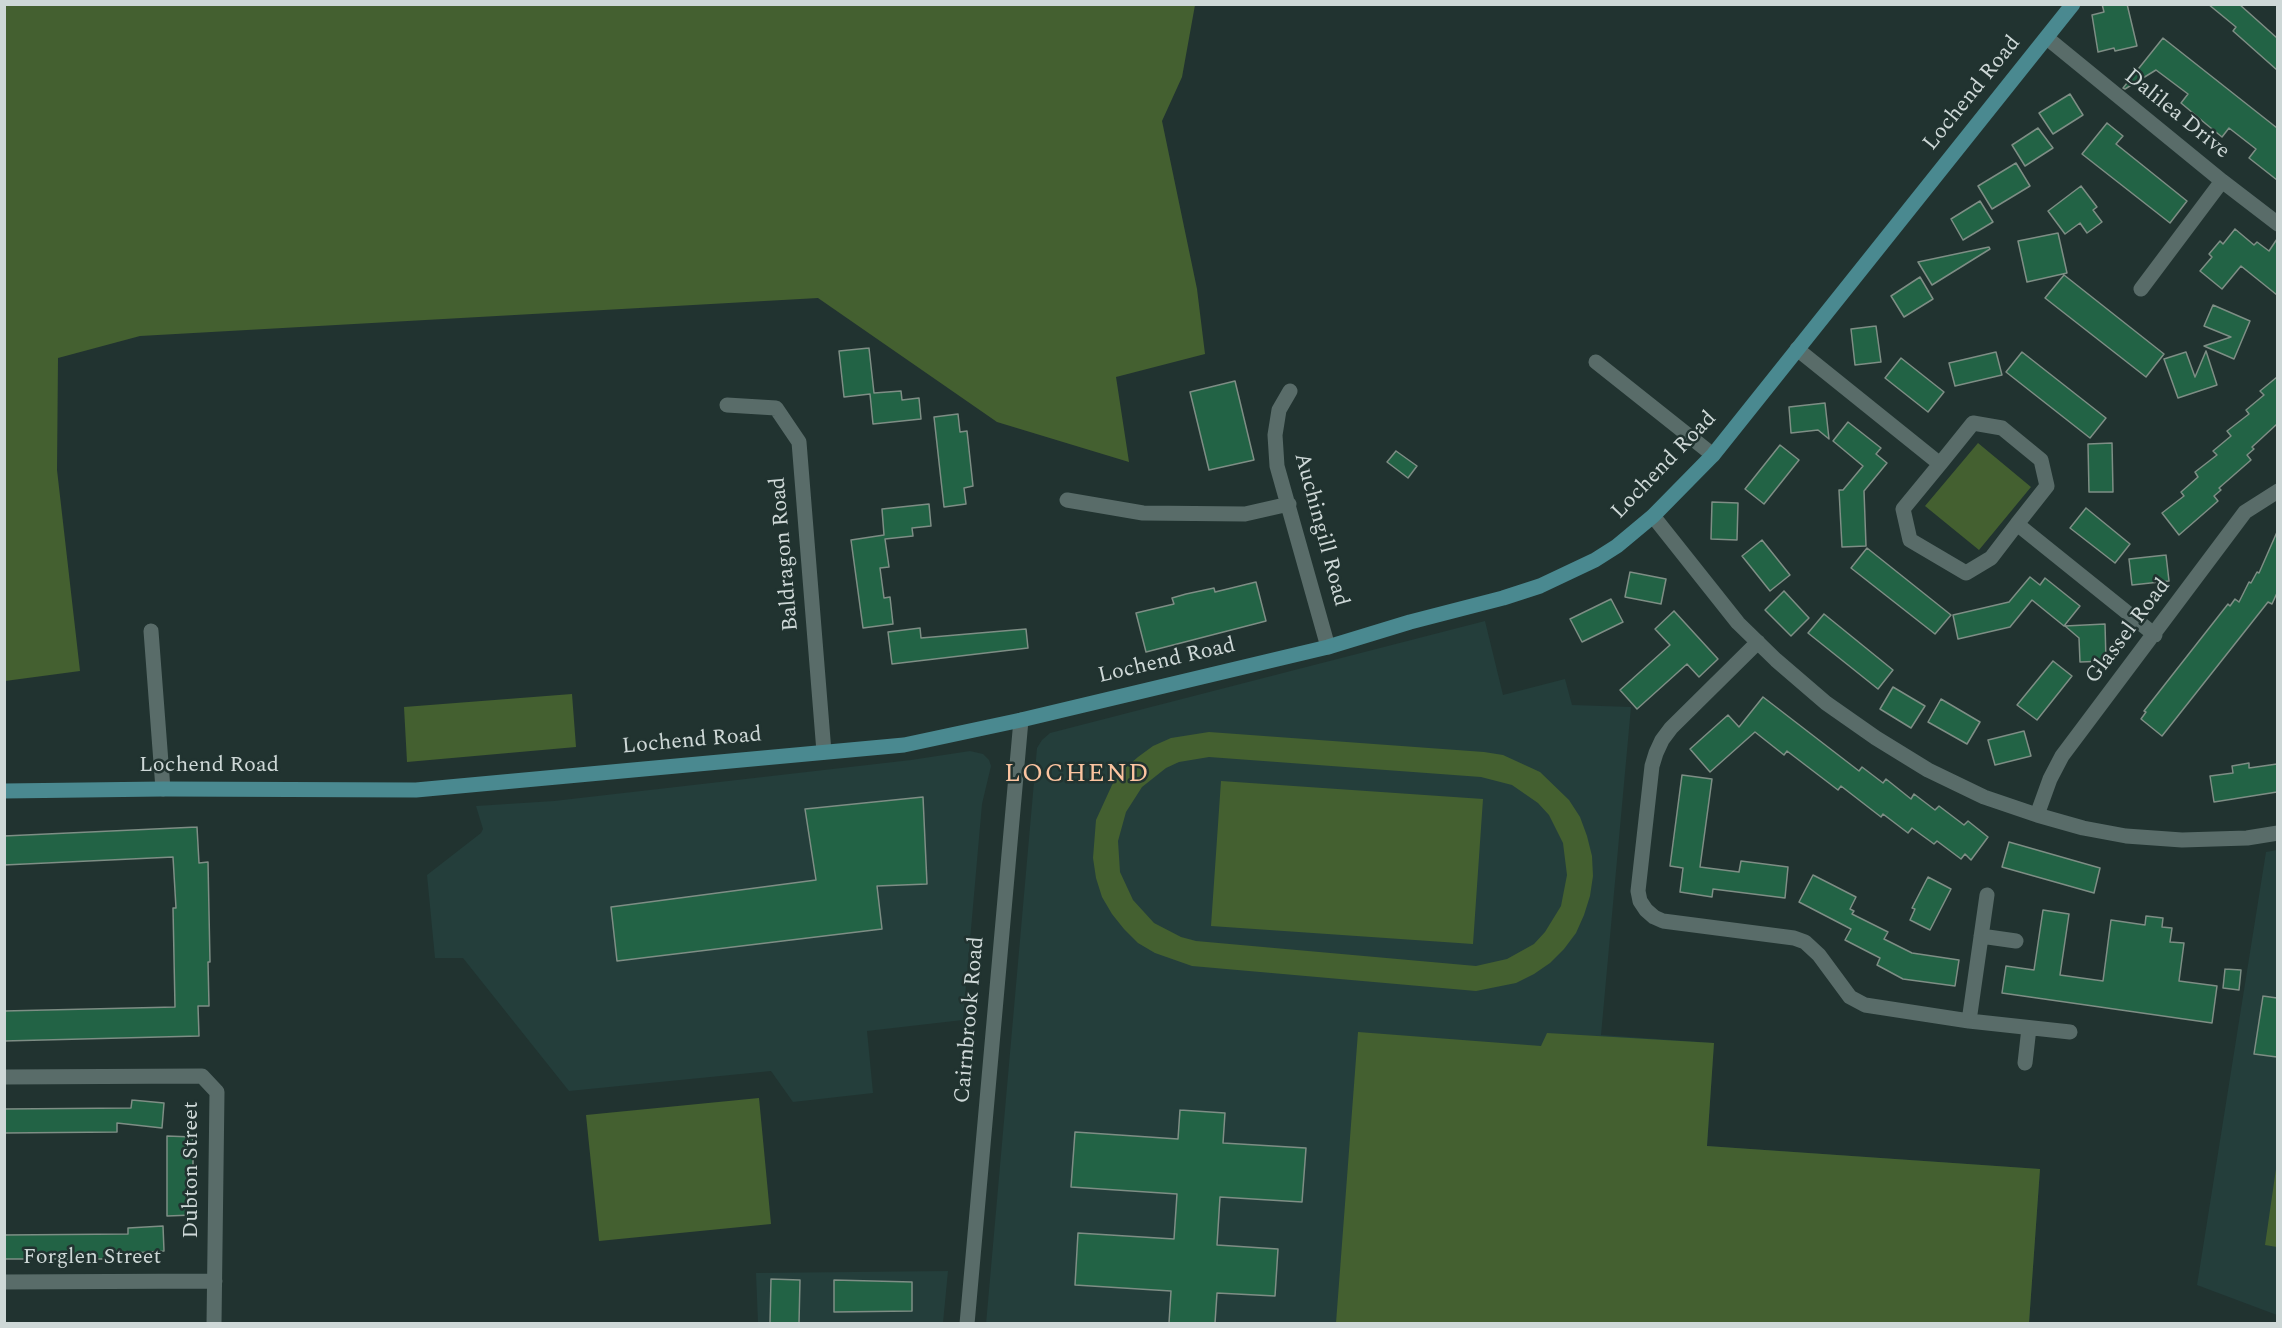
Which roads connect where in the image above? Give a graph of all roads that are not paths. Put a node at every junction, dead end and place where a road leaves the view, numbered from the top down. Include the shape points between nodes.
1 (2073, 4) edge
2 (2047, 38) junction
3 (2222, 181) junction
4 (2277, 224) edge
5 (2141, 289) dead end
6 (1797, 349) junction
7 (1596, 362) dead end
8 (1290, 391) dead end
9 (727, 405) dead end
10 (1713, 455) junction
11 (1940, 464) junction
12 (2277, 491) edge
13 (1067, 500) dead end
14 (1289, 504) junction
15 (1653, 516) junction
16 (2017, 524) junction
17 (151, 631) dead end
18 (2155, 635) junction
19 (1758, 642) junction
20 (1328, 647) junction
21 (1021, 720) junction
22 (824, 752) junction
23 (163, 789) junction
24 (4, 792) edge
25 (2037, 815) junction
26 (2277, 833) edge
27 (1988, 895) dead end
28 (1981, 936) junction
29 (2016, 941) dead end
30 (1969, 1021) junction
31 (2029, 1028) junction
32 (2070, 1032) dead end
33 (2025, 1063) dead end
34 (4, 1077) edge
35 (215, 1281) junction
36 (4, 1282) edge
37 (214, 1323) edge
38 (966, 1323) edge

1 - 2 street, Lochend Road
2 - 3 street, Dalilea Drive
2 - 6 street, Lochend Road
3 - 4 street, Dalilea Drive
3 - 5 street
6 - 10 street, Lochend Road
6 - 11 street
7 - 10 street
8 - 14 street, Auchingill Road via 1279,410 1275,435 1277,466
9 - 22 street, Baldragon Road via 776,408 799,442
10 - 15 street, Lochend Road
11 - 16 street via 1973,423 2002,428 2041,460 2047,486
11 - 16 street via 1903,510 1910,540 1966,573 1991,558
12 - 18 street, Glassel Road via 2246,512
13 - 14 street via 1143,513 1245,514
14 - 20 street, Auchingill Road
15 - 19 street via 1738,623
15 - 20 street, Lochend Road via 1595,560 1540,586
16 - 18 street
17 - 23 street
18 - 25 street, Glassel Road via 2062,756
19 - 25 street via 1826,703 1876,738 1928,770
19 - 30 street via 1671,728 1656,753 1638,891 1640,901 1663,921 1805,942 1858,1003
20 - 21 street, Lochend Road
21 - 22 street, Lochend Road via 904,745
21 - 38 street, Cairnbrook Road
22 - 23 street, Lochend Road via 416,790
23 - 24 street, Lochend Road
25 - 26 street via 2142,838 2247,838
27 - 28 street
28 - 29 street
28 - 30 street
30 - 31 street
31 - 32 street
31 - 33 street
34 - 35 street, Dubton Street via 202,1076 217,1092
35 - 36 street, Forglen Street
35 - 37 street, Dubton Street

